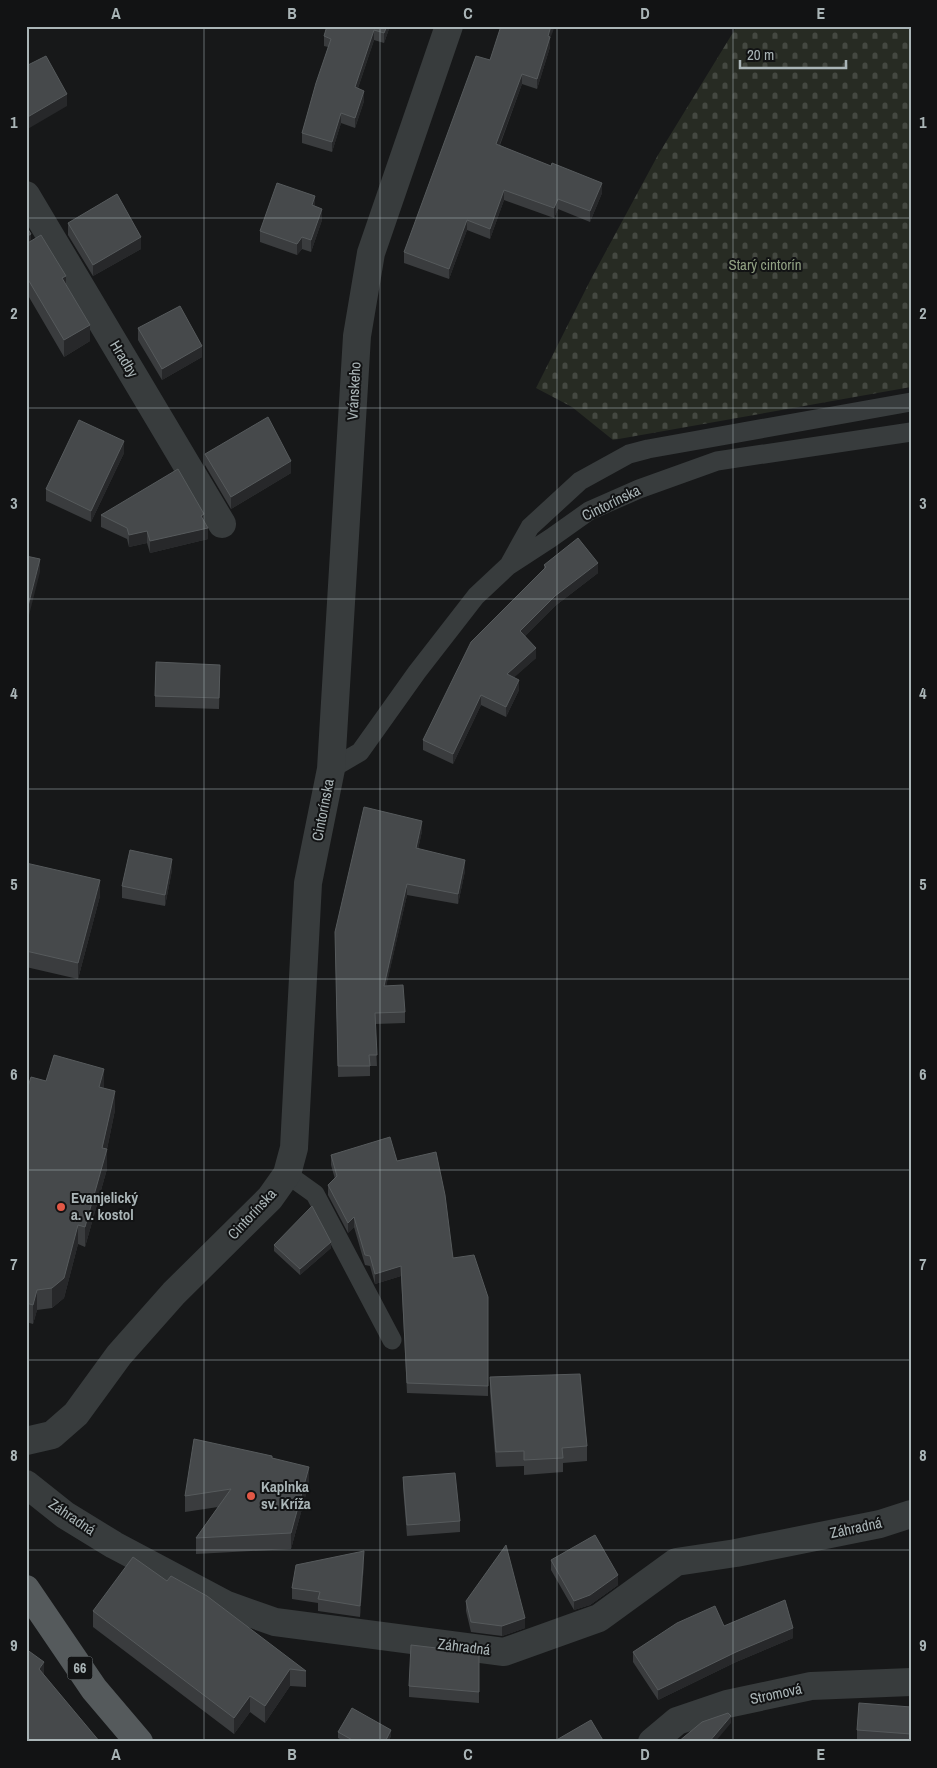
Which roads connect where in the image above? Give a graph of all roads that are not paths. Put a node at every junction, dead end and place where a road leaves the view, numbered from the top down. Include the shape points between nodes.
1 (449, 26) edge
2 (26, 195) edge
3 (911, 402) edge
4 (911, 432) edge
5 (222, 524) dead end
6 (508, 566) junction
7 (331, 769) junction
8 (287, 1174) junction
9 (392, 1340) dead end
10 (26, 1441) edge
11 (26, 1484) edge
12 (911, 1514) edge
13 (26, 1589) edge
14 (911, 1682) edge
15 (139, 1742) edge
16 (652, 1742) edge

1 - 7 street, Vránskeho via 371,253 357,336
2 - 5 street, Hradby
3 - 6 lane via 629,454 580,481 530,527
4 - 6 lane, Cintorínska via 717,461 589,511
6 - 7 lane, Cintorínska via 476,596 360,752
7 - 8 street, Cintorínska via 308,882 294,1148
8 - 9 lane via 315,1194
8 - 10 street, Cintorínska via 270,1198 174,1293 119,1355 76,1414 52,1435
11 - 12 street, Záhradná via 65,1515 114,1544 227,1605 275,1622 504,1652 598,1618 676,1562 880,1524
13 - 15 main road, 66 via 94,1689
14 - 16 street, Stromová via 811,1686 727,1704 678,1721

